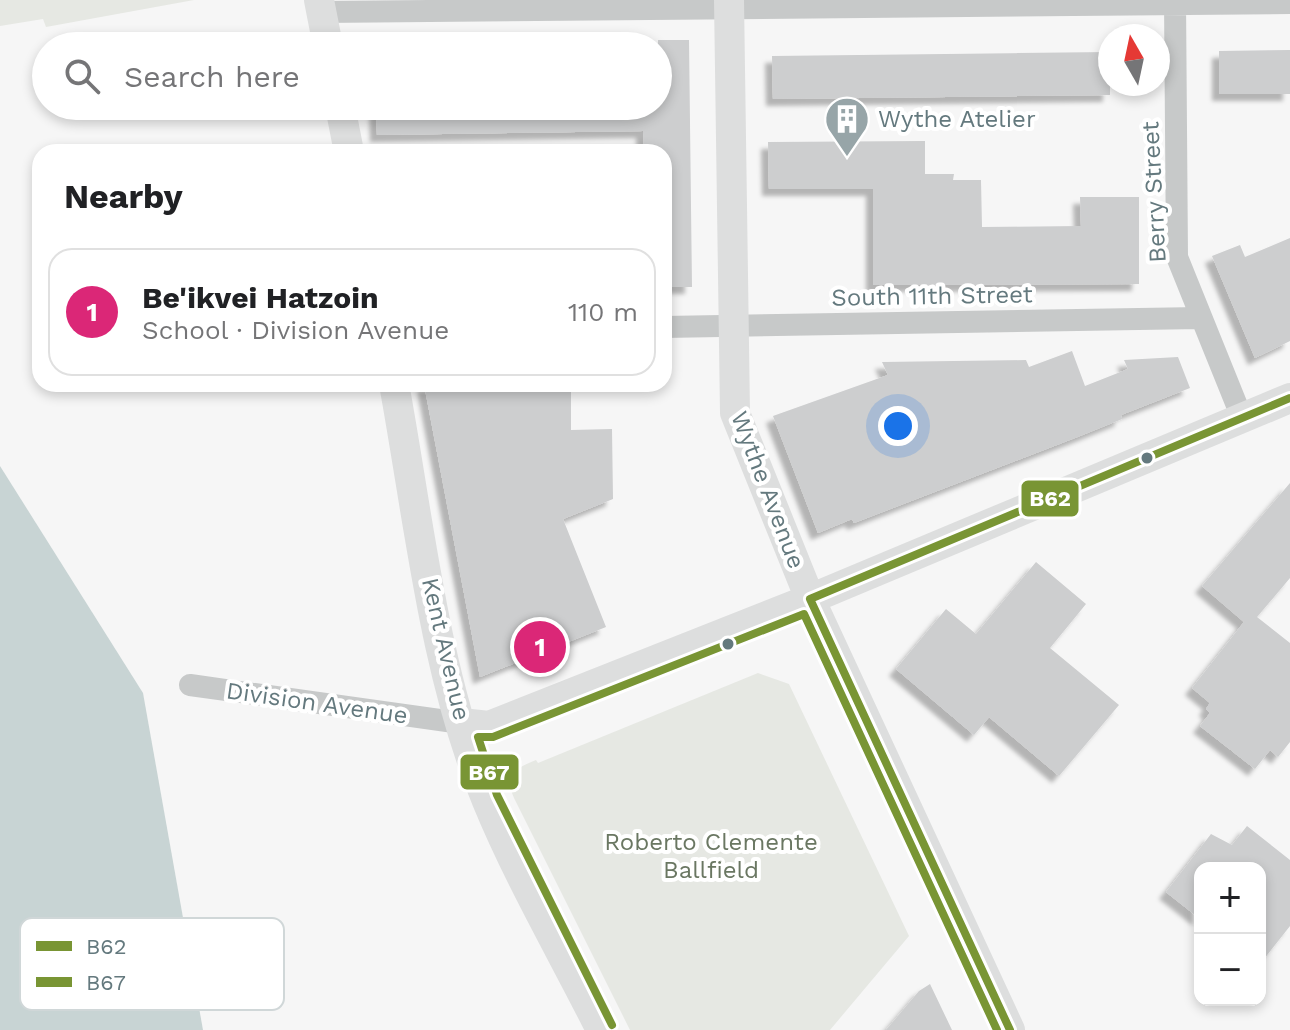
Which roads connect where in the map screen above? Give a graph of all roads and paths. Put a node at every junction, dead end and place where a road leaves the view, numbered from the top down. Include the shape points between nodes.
1 (1175, 2) edge
2 (1290, 3) edge
3 (730, 4) edge
4 (320, 6) edge
5 (325, 32) edge
6 (343, 120) edge
7 (347, 144) edge
8 (1200, 318) junction
9 (732, 326) junction
10 (672, 327) edge
11 (395, 392) edge
12 (1290, 398) edge
13 (1242, 418) junction
14 (810, 599) junction
15 (190, 685) dead end
16 (461, 723) junction
17 (601, 1030) edge
18 (1010, 1030) edge

1 - 2 street
1 - 3 street
1 - 8 street, Berry Street via 1177,257
3 - 4 street
3 - 9 main road, Wythe Avenue
4 - 5 main road
6 - 7 main road
8 - 9 street, South 11th Street
8 - 13 street, Berry Street
9 - 10 street, South 11th Street
9 - 14 main road, Wythe Avenue via 735,413
11 - 16 main road, Kent Avenue
12 - 13 main road, Division Avenue
13 - 14 main road, Division Avenue
14 - 16 main road, Division Avenue via 489,726
14 - 18 main road, Wythe Avenue
15 - 16 street, Division Avenue
16 - 17 main road, Kent Avenue via 486,800

